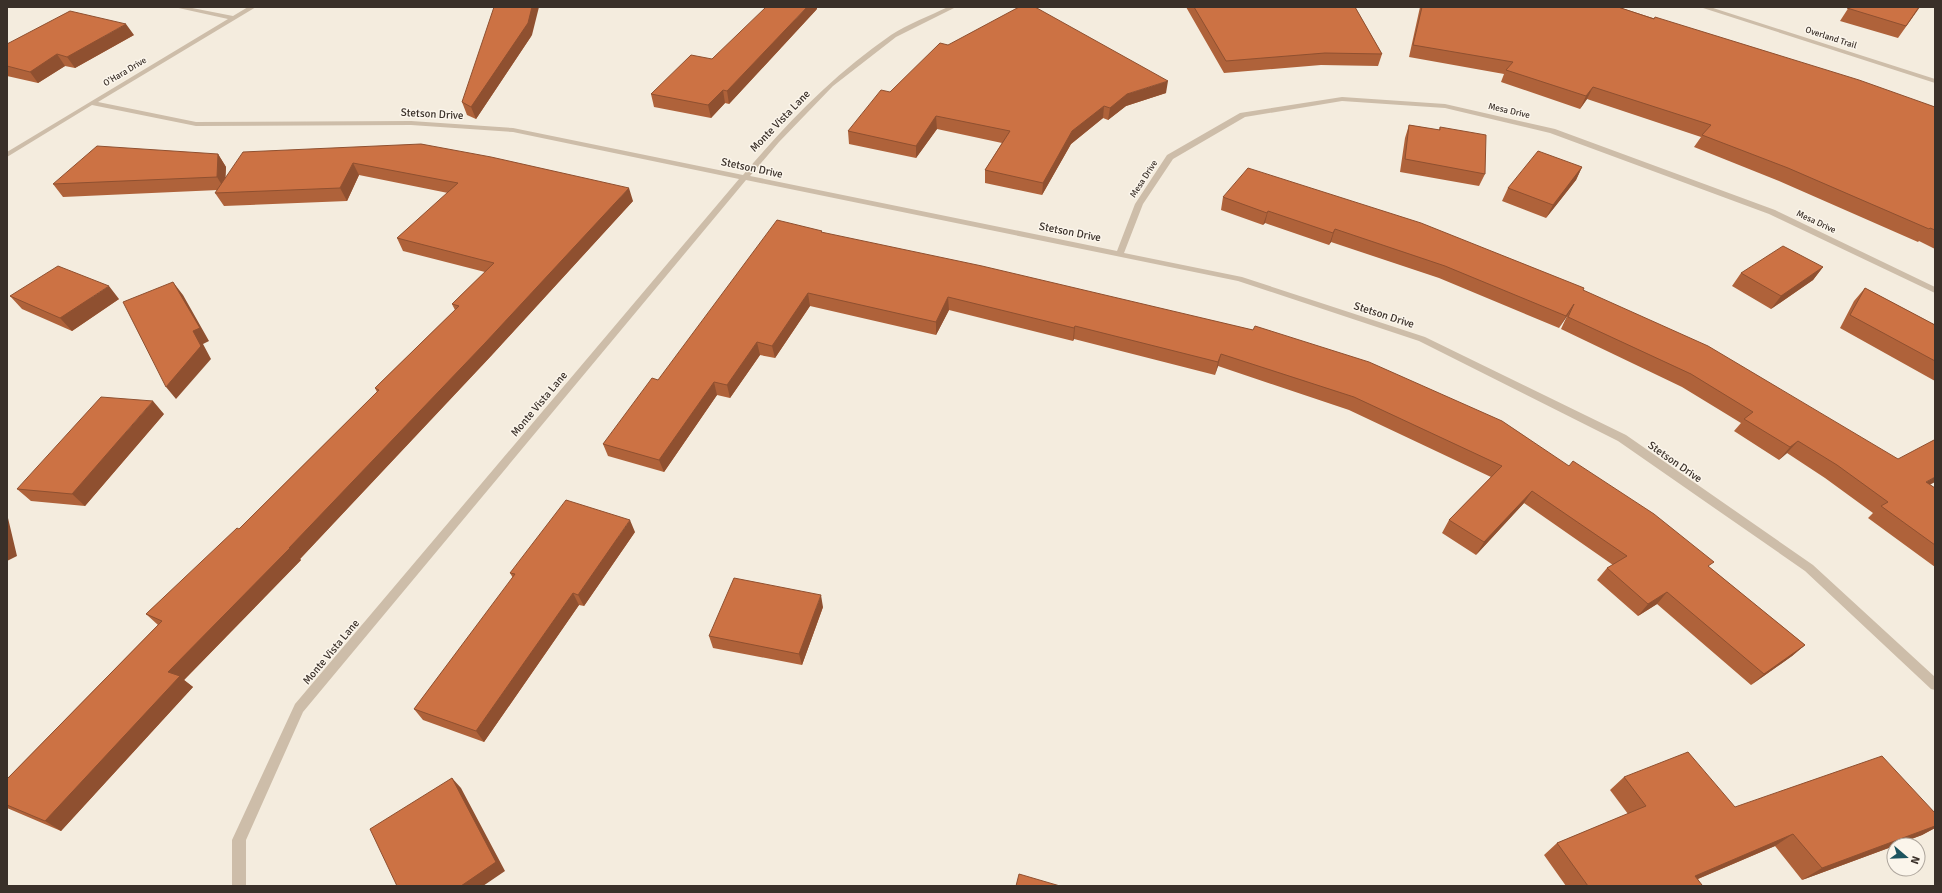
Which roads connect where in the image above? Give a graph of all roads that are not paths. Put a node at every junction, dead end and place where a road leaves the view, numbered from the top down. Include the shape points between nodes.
1 (177, 7) edge
2 (253, 7) edge
3 (953, 7) edge
4 (1703, 7) edge
5 (1723, 10) edge
6 (232, 18) junction
7 (1935, 81) edge
8 (91, 103) junction
9 (7, 155) edge
10 (744, 178) junction
11 (1120, 253) junction
12 (1935, 290) edge
13 (1935, 685) edge
14 (239, 886) edge

1 - 6 street
2 - 6 street, O'Hara Drive
3 - 10 street, Monte Vista Lane via 894,36 831,85 776,140
4 - 5 street, Overland Trail
5 - 7 street, Overland Trail
6 - 8 street, O'Hara Drive
8 - 9 street, O'Hara Drive
8 - 10 street, Stetson Drive via 196,124 411,123 513,130
10 - 11 street, Stetson Drive
10 - 14 street, Monte Vista Lane via 299,708 239,840
11 - 12 street, Mesa Drive via 1139,204 1170,157 1242,115 1342,99 1445,106 1552,131 1772,212
11 - 13 street, Stetson Drive via 1239,278 1422,339 1622,438 1809,568

